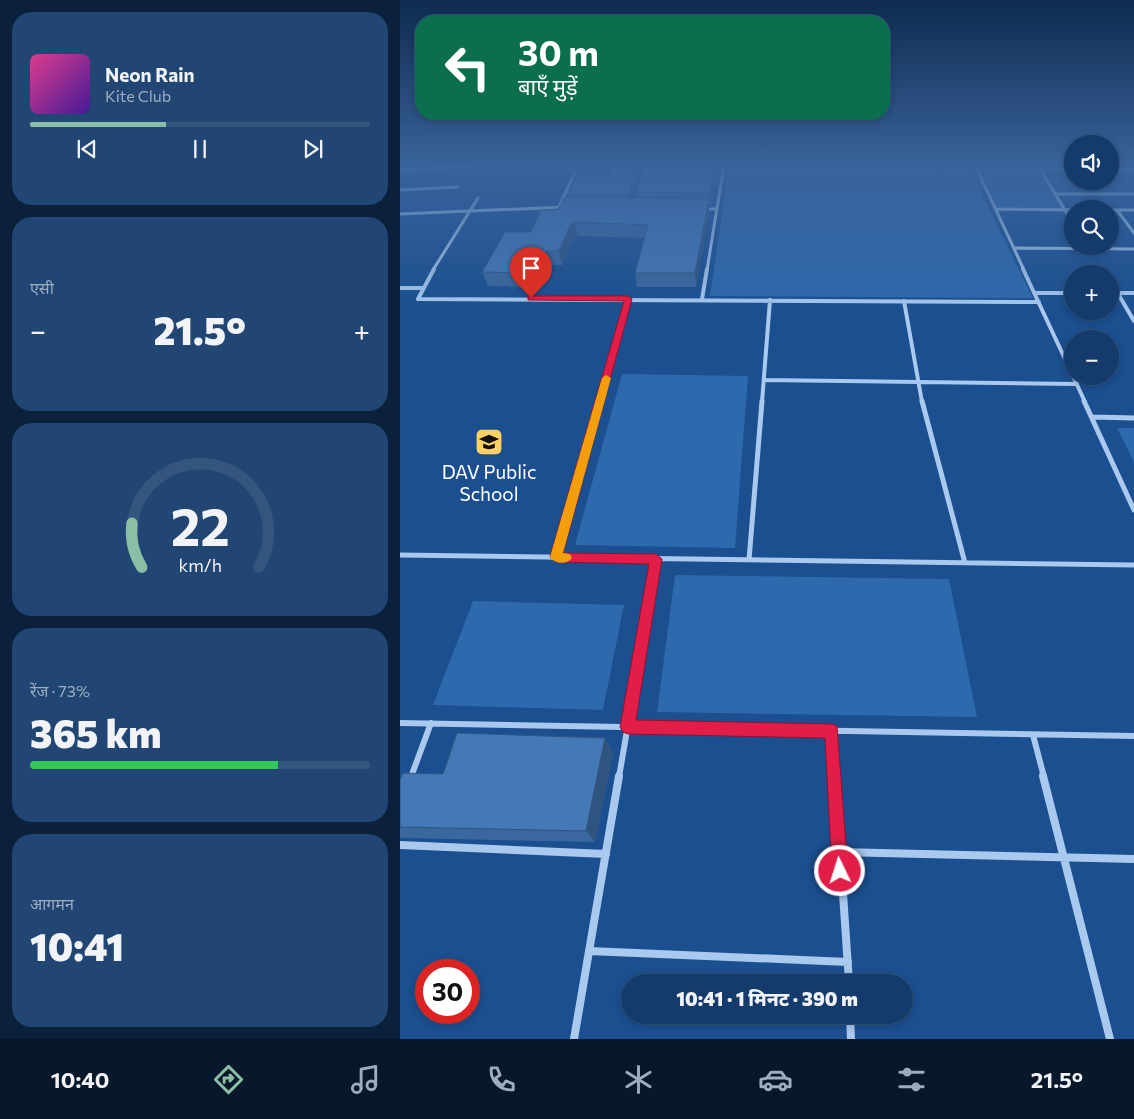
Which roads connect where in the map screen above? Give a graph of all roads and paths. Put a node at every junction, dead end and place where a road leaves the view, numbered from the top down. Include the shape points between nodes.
1 (467, 213) edge
2 (715, 213) edge
3 (998, 213) edge
4 (1120, 213) edge
5 (1134, 233) edge
6 (1014, 248) junction
7 (1134, 249) edge
8 (400, 288) edge
9 (422, 288) junction
10 (1035, 293) junction
11 (1064, 293) edge
12 (1119, 293) edge
13 (1134, 293) edge
14 (1119, 295) edge
15 (628, 299) junction
16 (702, 299) junction
17 (770, 300) junction
18 (904, 301) junction
19 (1039, 302) junction
20 (1134, 321) edge
21 (1064, 356) edge
22 (764, 380) junction
23 (917, 382) junction
24 (1064, 384) edge
25 (1077, 385) edge
26 (1092, 417) junction
27 (1134, 418) edge
28 (1134, 510) edge
29 (400, 555) edge
30 (556, 557) junction
31 (656, 559) junction
32 (749, 560) junction
33 (965, 563) junction
34 (1134, 565) edge
35 (400, 723) edge
36 (431, 723) junction
37 (628, 727) junction
38 (832, 731) junction
39 (1033, 735) junction
40 (1134, 736) edge
41 (406, 789) edge
42 (400, 845) edge
43 (838, 852) junction
44 (606, 854) junction
45 (1065, 859) junction
46 (1134, 859) edge
47 (589, 951) junction
48 (848, 962) junction
49 (849, 974) edge
50 (850, 1024) edge
51 (574, 1039) edge
52 (851, 1039) edge
53 (1110, 1039) edge

1 - 9 street
2 - 16 street
3 - 6 street
4 - 5 street
6 - 7 street
6 - 10 street
8 - 9 street
9 - 15 street via 418,299
10 - 11 street
10 - 19 street
12 - 13 street
14 - 20 street
15 - 16 street
15 - 30 street
16 - 17 street
17 - 18 street
17 - 22 street
18 - 19 street
18 - 23 street
19 - 21 street
22 - 23 street
22 - 32 street
23 - 24 street
23 - 33 street
25 - 26 street
26 - 27 street
26 - 28 street
29 - 30 street
30 - 31 street
31 - 32 street
31 - 37 street
32 - 33 street
33 - 34 street
35 - 36 street
36 - 37 street
36 - 41 street
37 - 38 street
37 - 44 street
38 - 39 street
38 - 43 street
39 - 40 street
39 - 45 street
42 - 44 street
43 - 45 street
43 - 48 street
44 - 47 street
45 - 46 street
45 - 53 street
47 - 48 street
47 - 51 street
48 - 49 street
50 - 52 street

